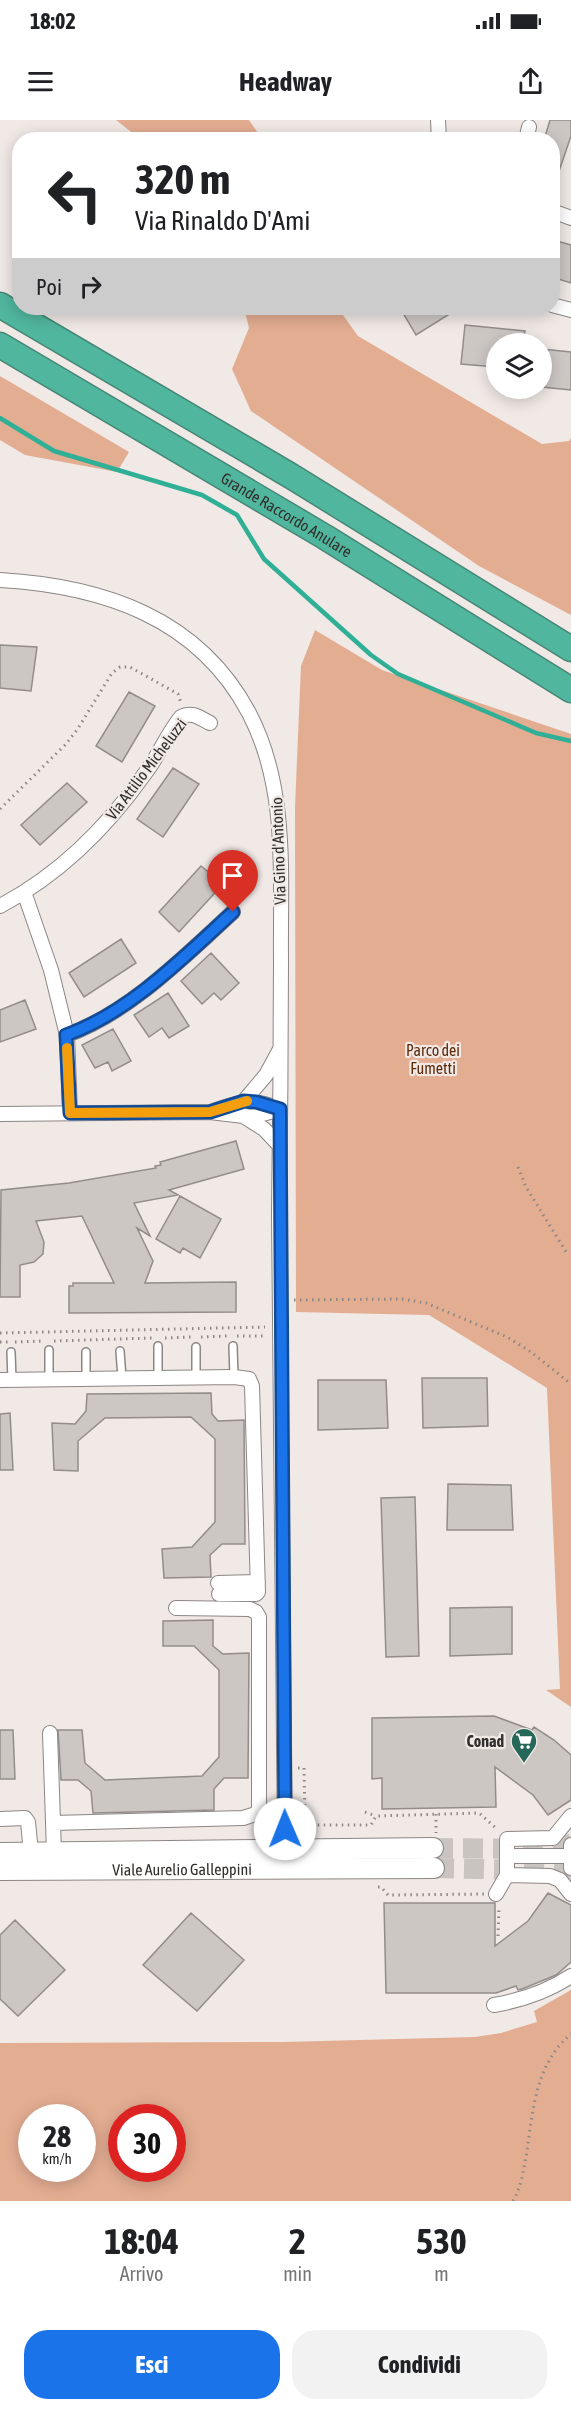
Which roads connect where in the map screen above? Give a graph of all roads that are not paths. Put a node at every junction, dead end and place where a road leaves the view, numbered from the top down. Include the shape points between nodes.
1 (17, 315) edge
2 (0, 345) edge
3 (0, 580) edge
4 (571, 649) edge
5 (571, 690) edge
6 (210, 723) dead end
7 (24, 892) junction
8 (0, 906) edge
9 (233, 912) dead end
10 (66, 1035) junction
11 (281, 1046) junction
12 (244, 1101) junction
13 (280, 1109) junction
14 (210, 1112) junction
15 (70, 1113) junction
16 (0, 1114) edge
17 (244, 1117) junction
18 (280, 1146) junction
19 (158, 1346) dead end
20 (233, 1346) dead end
21 (196, 1347) dead end
22 (49, 1350) dead end
23 (120, 1351) dead end
24 (11, 1352) dead end
25 (86, 1352) dead end
26 (196, 1377) junction
27 (234, 1377) junction
28 (122, 1378) junction
29 (158, 1378) junction
30 (86, 1379) junction
31 (6, 1380) edge
32 (49, 1380) junction
33 (218, 1588) dead end
34 (176, 1608) dead end
35 (50, 1733) dead end
36 (571, 1816) edge
37 (0, 1819) edge
38 (53, 1823) junction
39 (285, 1850) junction
40 (31, 1852) junction
41 (54, 1852) junction
42 (0, 1853) edge
43 (507, 1856) junction
44 (571, 1856) edge
45 (0, 1870) edge
46 (507, 1875) junction
47 (496, 1894) road end
48 (571, 1894) edge
49 (571, 1976) edge
50 (494, 2006) dead end

1 - 4 highway, Grande Raccordo Anulare via 291,476
2 - 5 highway, Grande Raccordo Anulare via 325,537
3 - 11 street, Via Gino d'Antonio via 75,589 132,606 165,624 196,648 238,695 265,749 278,800
6 - 7 street, Via Attilio Micheluzzi via 185,715 178,721 146,773 105,824
7 - 8 street, Via Attilio Micheluzzi
7 - 10 street via 51,970
9 - 10 street via 131,1000
10 - 15 street
11 - 12 street via 266,1075
11 - 13 street, Via Gino d'Antonio
12 - 13 street
12 - 14 street
13 - 17 street
13 - 18 street, Via Gino d'Antonio
14 - 15 street
14 - 17 street
15 - 16 street
17 - 18 street via 264,1129
18 - 39 street, Via Gino d'Antonio
19 - 29 lane
20 - 27 lane
21 - 26 lane
22 - 32 lane
23 - 28 lane
24 - 31 lane
25 - 30 lane
26 - 27 street
26 - 29 street
27 - 33 street via 249,1379 252,1386 258,1582
28 - 29 street
28 - 30 street
30 - 32 street
31 - 32 street
34 - 38 street via 250,1609 259,1617 259,1809 243,1818
35 - 38 street
36 - 43 street via 553,1838 507,1839
37 - 40 street via 25,1818
38 - 41 street
39 - 41 street, Viale Aurelio Galleppini
39 - 45 street, Viale Aurelio Galleppini via 434,1858
40 - 41 street, Viale Aurelio Galleppini
40 - 42 street, Viale Aurelio Galleppini
43 - 44 street
43 - 46 street
46 - 47 street
46 - 48 street via 550,1876 560,1880
49 - 50 street via 542,1993

